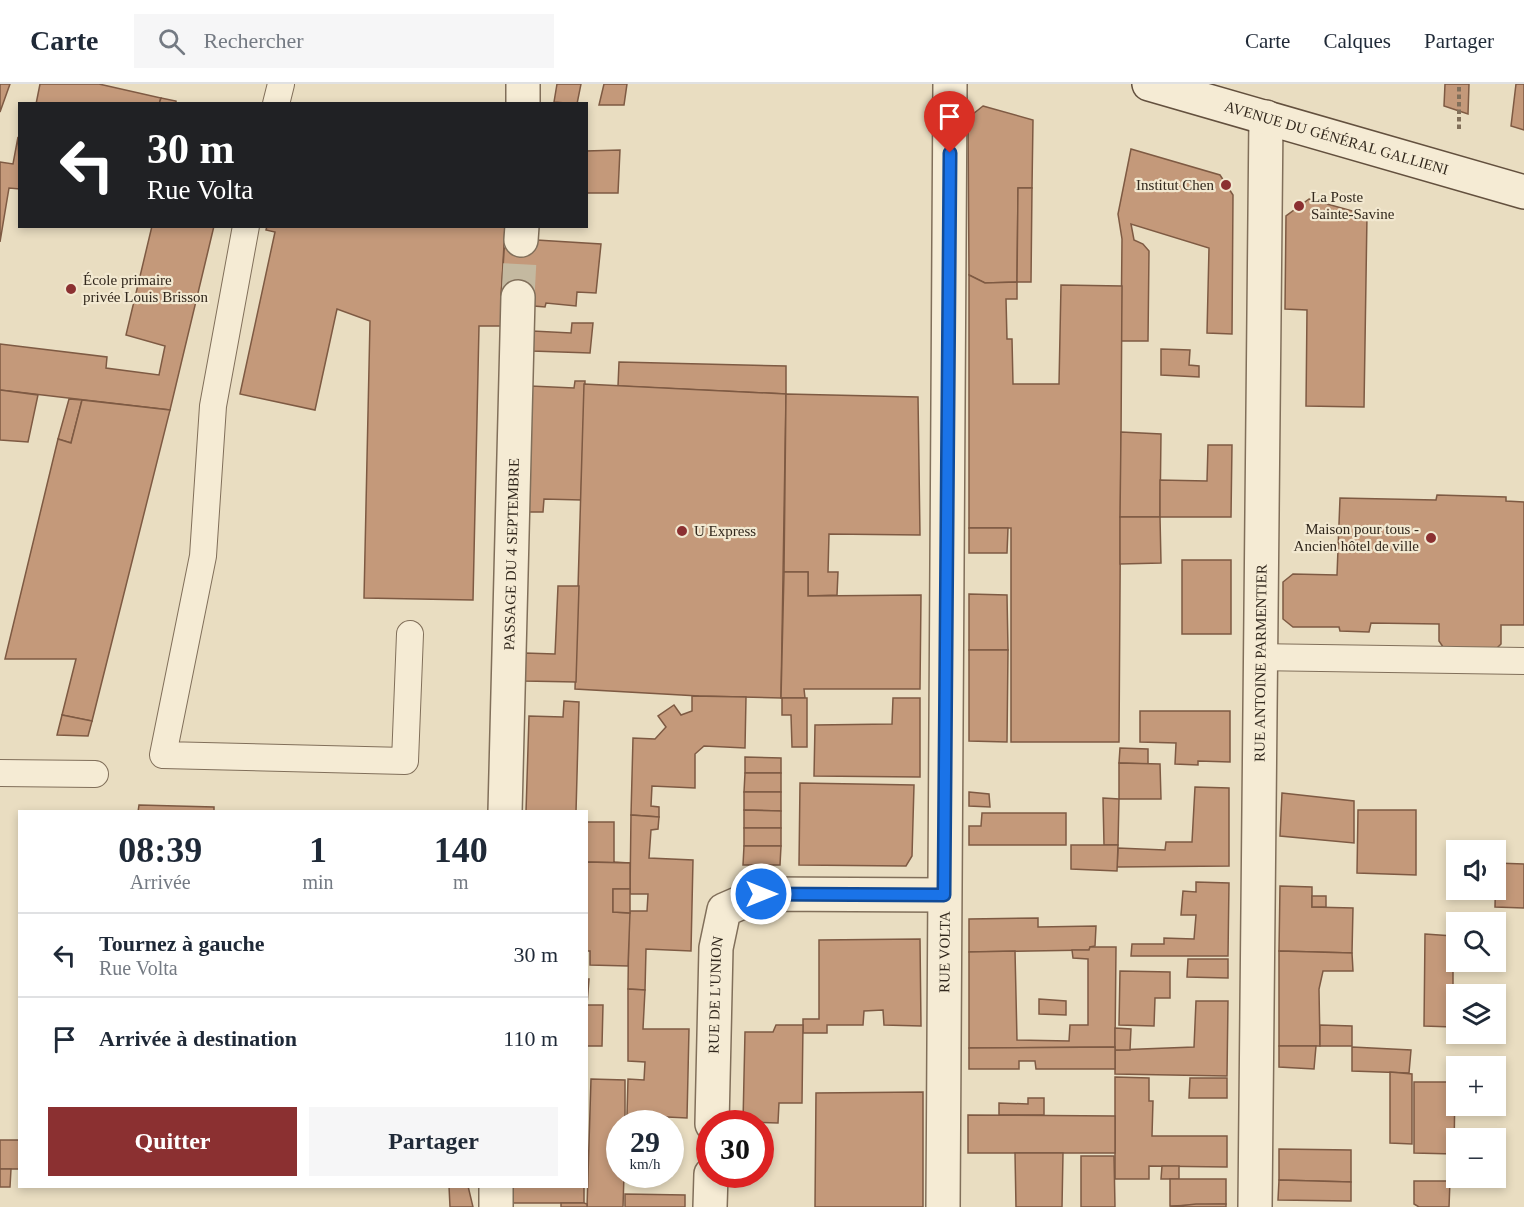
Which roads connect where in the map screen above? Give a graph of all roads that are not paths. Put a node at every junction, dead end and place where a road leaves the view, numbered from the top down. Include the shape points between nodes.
1 (281, 84) edge
2 (523, 84) edge
3 (950, 84) edge
4 (1149, 84) edge
5 (1201, 91) edge
6 (276, 102) edge
7 (523, 102) edge
8 (1266, 117) junction
9 (1524, 192) edge
10 (246, 228) edge
11 (518, 297) tunnel mouth
12 (410, 634) dead end
13 (1260, 657) junction
14 (1524, 661) edge
15 (0, 773) edge
16 (95, 774) dead end
17 (505, 810) edge
18 (944, 895) junction
19 (712, 1110) edge
20 (496, 1188) edge
21 (711, 1188) edge
22 (496, 1207) edge
23 (710, 1207) edge
24 (944, 1207) edge
25 (1255, 1207) edge

1 - 6 lane
2 - 7 street
3 - 18 street, RUE VOLTA
4 - 5 street, AVENUE DU GÉNÉRAL GALLIENI
5 - 8 street, AVENUE DU GÉNÉRAL GALLIENI
8 - 9 street, AVENUE DU GÉNÉRAL GALLIENI
8 - 13 street, RUE ANTOINE PARMENTIER
10 - 12 lane via 213,405 203,556 163,755 405,761
11 - 17 street, PASSAGE DU 4 SEPTEMBRE
13 - 14 lane
13 - 25 street, RUE ANTOINE PARMENTIER
15 - 16 lane
18 - 19 street, RUE DE L'UNION via 761,894 724,910 716,948
18 - 24 street, RUE VOLTA
20 - 22 street
21 - 23 street

